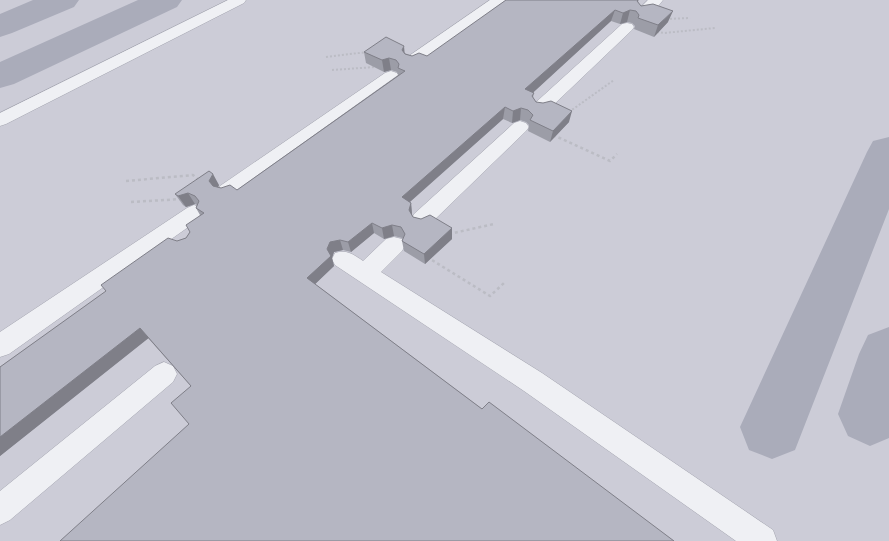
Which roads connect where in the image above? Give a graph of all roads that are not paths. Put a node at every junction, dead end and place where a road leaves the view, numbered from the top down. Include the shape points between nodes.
1 (239, 0) edge
2 (499, 0) edge
3 (656, 0) edge
4 (642, 13) edge
5 (627, 27) edge
6 (412, 61) edge
7 (385, 71) edge
8 (540, 108) edge
9 (0, 120) edge
10 (520, 127) dead end
11 (227, 191) edge
12 (191, 206) edge
13 (421, 220) edge
14 (164, 235) junction
15 (185, 242) edge
16 (394, 245) dead end
17 (343, 258) edge
18 (366, 272) junction
19 (0, 346) edge
20 (164, 374) edge
21 (0, 510) edge
22 (762, 541) edge

1 - 9 lane
2 - 6 lane
3 - 4 lane
5 - 8 lane
7 - 11 lane
10 - 13 lane
12 - 14 lane
14 - 15 lane
14 - 19 lane
16 - 18 lane
17 - 18 lane
18 - 22 lane via 533,382
20 - 21 lane

